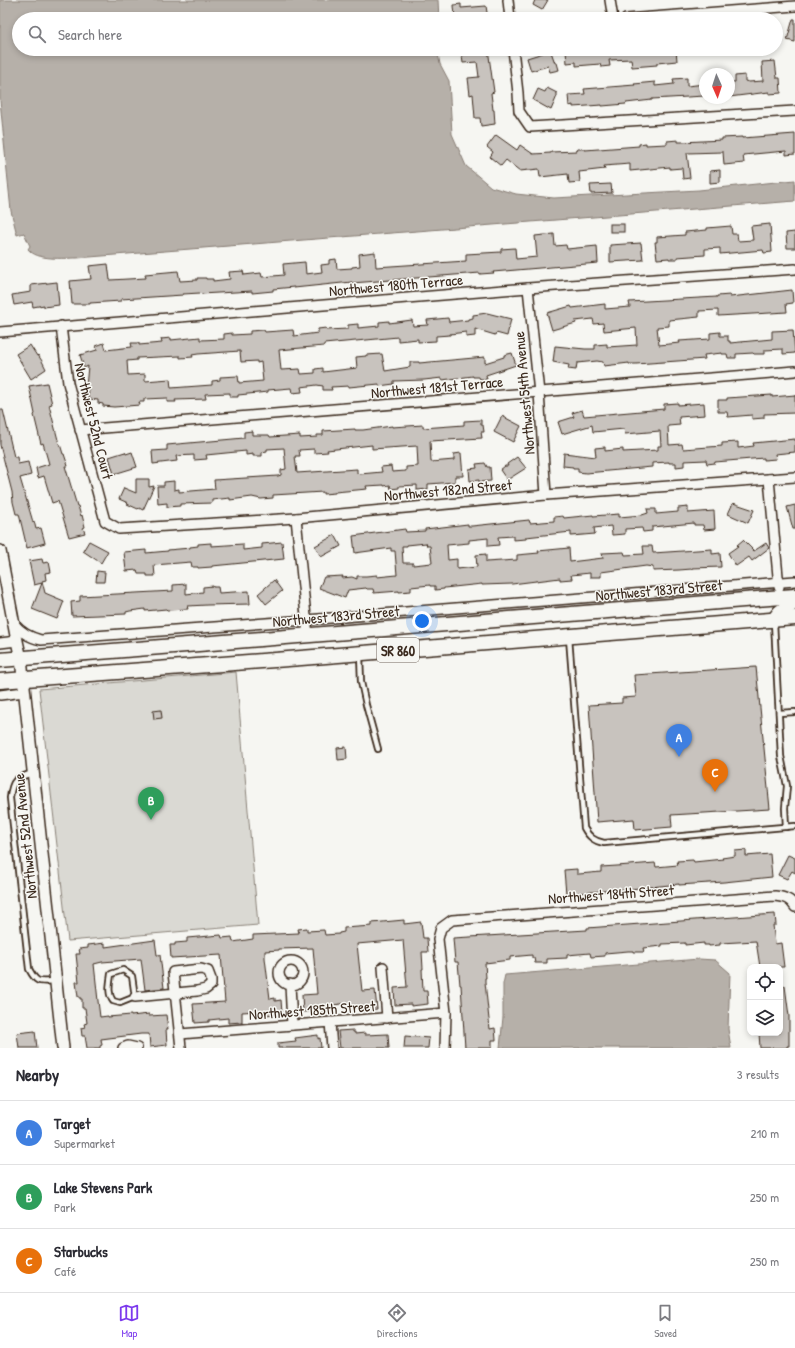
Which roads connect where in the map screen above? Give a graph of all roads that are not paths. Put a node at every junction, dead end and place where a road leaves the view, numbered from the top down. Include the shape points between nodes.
1 (508, 0) edge
2 (610, 0) edge
3 (795, 6) edge
4 (509, 12) edge
5 (612, 12) edge
6 (717, 12) edge
7 (514, 56) edge
8 (795, 111) edge
9 (795, 269) edge
10 (528, 288) junction
11 (61, 326) junction
12 (0, 332) edge
13 (795, 372) edge
14 (539, 393) junction
15 (80, 430) junction
16 (795, 477) edge
17 (769, 479) junction
18 (546, 495) junction
19 (296, 518) junction
20 (105, 521) joint
21 (0, 551) edge
22 (795, 581) edge
23 (778, 582) junction
24 (795, 596) edge
25 (780, 597) junction
26 (795, 602) edge
27 (795, 618) edge
28 (306, 620) junction
29 (502, 620) junction
30 (774, 620) junction
31 (754, 621) junction
32 (14, 624) junction
33 (308, 636) junction
34 (569, 636) junction
35 (17, 641) junction
36 (0, 643) edge
37 (463, 645) junction
38 (360, 653) junction
39 (22, 659) junction
40 (0, 660) edge
41 (0, 681) edge
42 (24, 685) junction
43 (0, 695) edge
44 (795, 712) edge
45 (779, 713) junction
46 (378, 749) dead end
47 (33, 772) junction
48 (795, 826) edge
49 (786, 827) junction
50 (795, 907) edge
51 (383, 967) dead end
52 (56, 981) junction
53 (290, 984) dead end
54 (175, 994) junction
55 (135, 997) junction
56 (446, 1013) junction
57 (387, 1018) junction
58 (330, 1022) junction
59 (292, 1025) junction
60 (180, 1034) junction
61 (63, 1048) edge
62 (123, 1048) edge
63 (137, 1048) edge
64 (181, 1048) edge
65 (332, 1048) edge
66 (445, 1048) edge

1 - 4 street
2 - 5 street
3 - 6 street
7 - 8 street via 519,111 530,127
9 - 10 street, Northwest 180th Terrace
10 - 11 street, Northwest 180th Terrace
10 - 14 street, Northwest 54th Avenue
11 - 12 street, Northwest 180th Terrace
11 - 15 street, Northwest 52nd Court via 68,383
13 - 14 street, Northwest 181st Terrace
14 - 15 street, Northwest 181st Terrace
14 - 18 street, Northwest 54th Avenue
15 - 20 street, Northwest 52nd Court
16 - 17 street, Northwest 182nd Street
17 - 18 street, Northwest 182nd Street
17 - 23 street
18 - 19 street, Northwest 182nd Street
19 - 20 street, Northwest 182nd Street via 132,529 119,529
19 - 28 street
21 - 32 street, Northwest 52nd Avenue
22 - 23 street
23 - 25 street
23 - 28 street
24 - 25 main road, Northwest 183rd Street / SR 860
25 - 29 main road, Northwest 183rd Street / SR 860
25 - 31 main road via 774,606
26 - 30 main road via 780,612
27 - 30 main road, SR 860
28 - 32 street via 41,640 22,633
28 - 33 street
29 - 33 main road, Northwest 183rd Street / SR 860
29 - 37 main road via 474,631
30 - 31 main road, SR 860
30 - 45 lane
31 - 34 main road, SR 860
32 - 35 street, Northwest 52nd Avenue
33 - 39 main road, Northwest 183rd Street / SR 860
34 - 37 main road, SR 860
34 - 49 lane via 584,828 592,839 604,843
35 - 36 street
35 - 39 street, Northwest 52nd Avenue
37 - 38 main road, SR 860
38 - 42 main road, SR 860
38 - 46 lane via 361,682
39 - 40 main road, Northwest 183rd Street / SR 860
39 - 42 street, Northwest 52nd Avenue
41 - 42 main road, SR 860
42 - 43 street
42 - 47 street, Northwest 52nd Avenue
44 - 45 lane
45 - 49 lane via 781,756 787,786
47 - 52 street, Northwest 52nd Avenue
47 - 52 lane via 18,777 11,786 10,798 29,969 34,979 41,982
48 - 49 lane
50 - 56 street, Northwest 184th Street via 785,898 775,896 452,920 441,928 438,939
51 - 57 street
52 - 61 street, Northwest 52nd Avenue
53 - 59 street
54 - 54 street via 173,972 208,971 211,979 206,990
54 - 55 street
54 - 60 street
55 - 55 lane via 132,976 124,970 111,974 110,997 113,1001 120,1003
56 - 57 street, Northwest 185th Street
56 - 66 street
57 - 58 street, Northwest 185th Street
58 - 59 street, Northwest 185th Street
58 - 65 street
59 - 60 street, Northwest 185th Street
60 - 64 street
62 - 63 street

